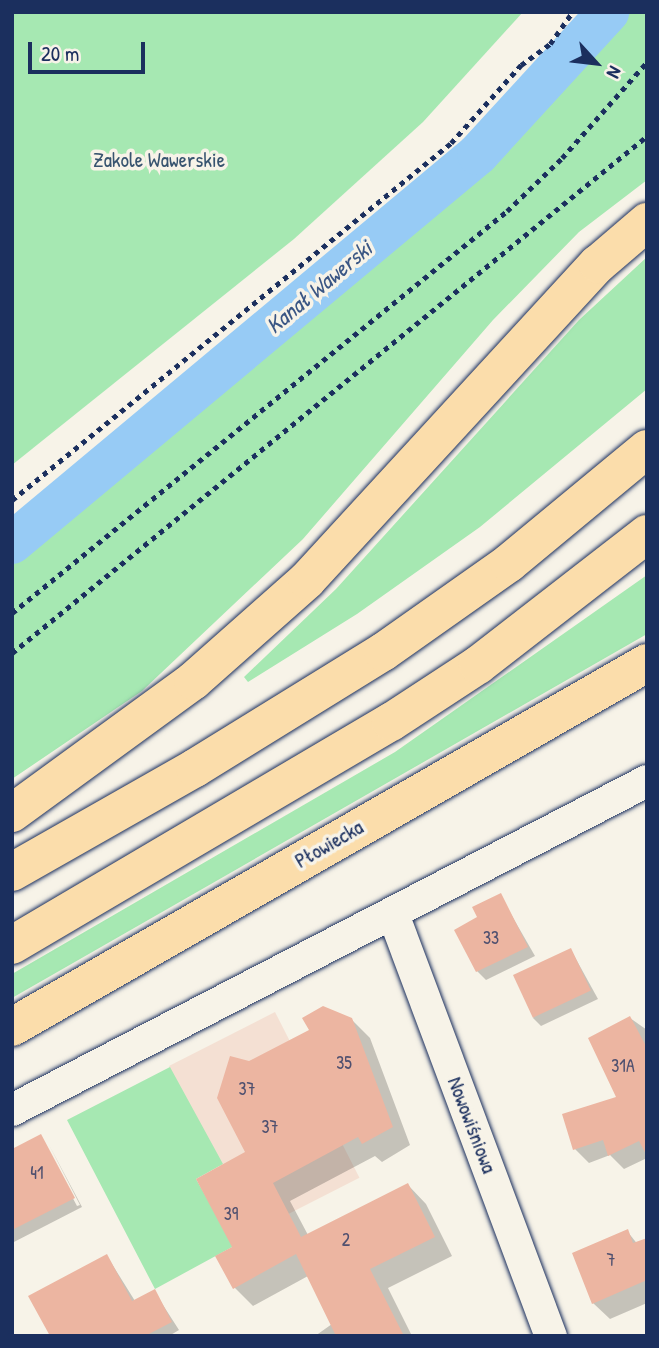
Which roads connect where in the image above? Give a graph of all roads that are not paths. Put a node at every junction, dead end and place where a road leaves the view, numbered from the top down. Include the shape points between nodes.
1 (647, 222) edge
2 (647, 449) edge
3 (647, 534) edge
4 (647, 663) edge
5 (647, 781) edge
6 (12, 813) edge
7 (12, 872) edge
8 (393, 914) junction
9 (12, 945) edge
10 (12, 1027) edge
11 (12, 1111) edge
12 (551, 1336) edge

1 - 6 main road via 598,264 307,580 193,681
2 - 7 main road via 509,563 383,652 195,768
3 - 9 main road via 478,665 381,729
4 - 10 main road, Płowiecka
5 - 8 street
8 - 11 street
8 - 12 street, Nowowiśniowa

